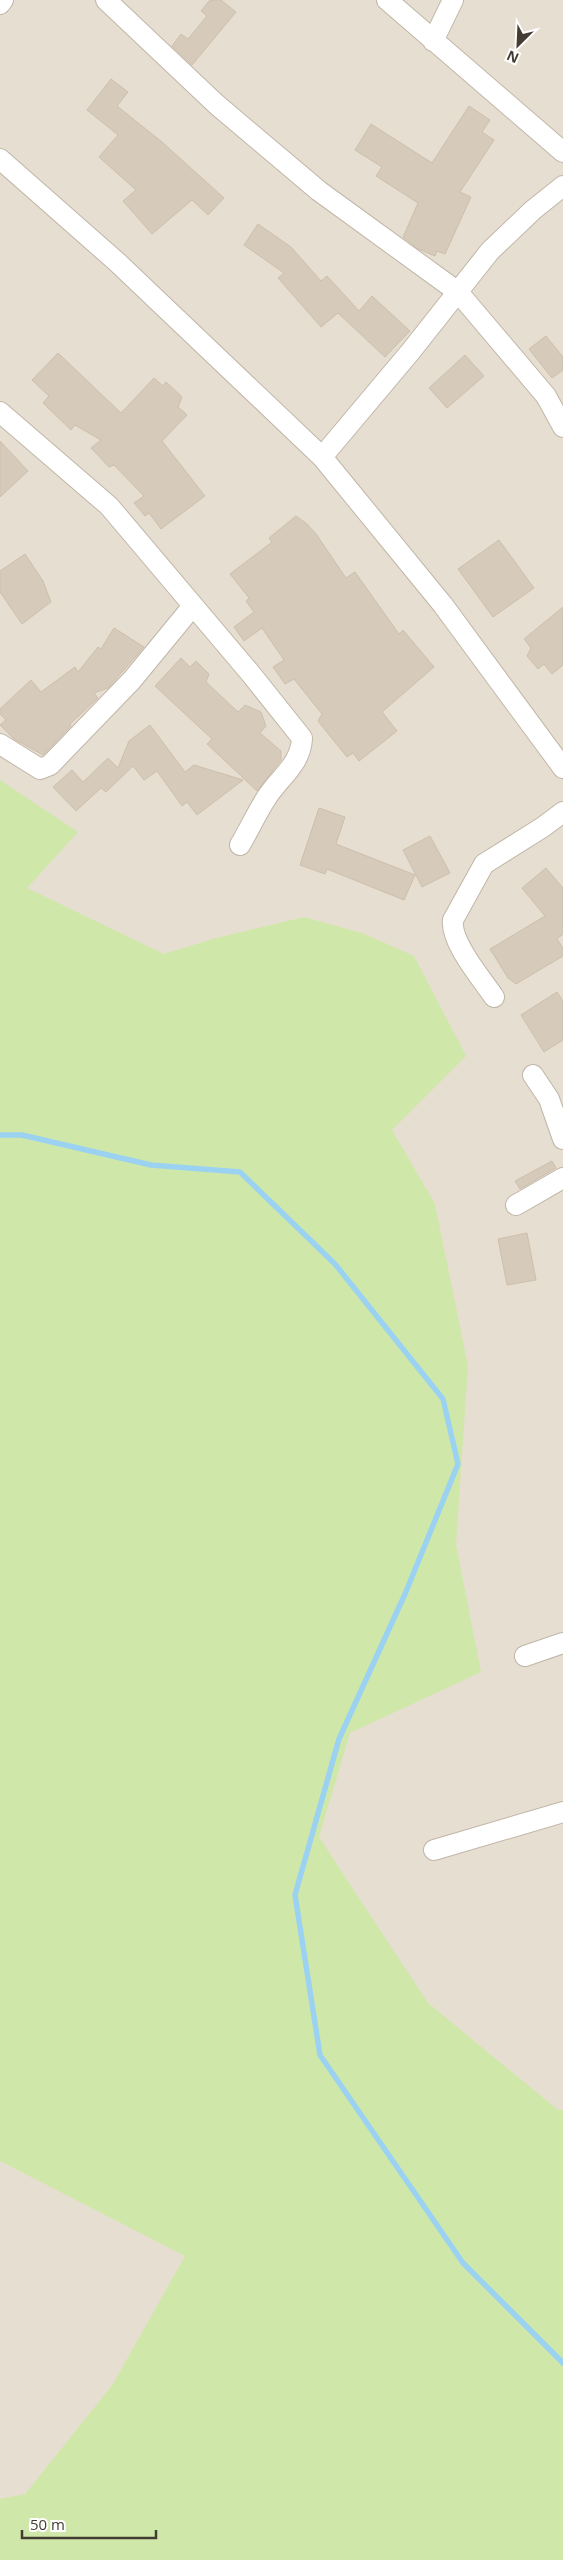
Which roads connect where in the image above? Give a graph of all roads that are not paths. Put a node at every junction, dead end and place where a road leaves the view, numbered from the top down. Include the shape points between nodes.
1 (4, 0) edge
2 (106, 0) edge
3 (387, 0) edge
4 (453, 0) edge
5 (0, 4) edge
6 (433, 41) junction
7 (563, 152) edge
8 (0, 159) edge
9 (563, 186) edge
10 (458, 292) junction
11 (0, 412) edge
12 (563, 427) edge
13 (322, 457) junction
14 (192, 607) junction
15 (0, 744) edge
16 (563, 768) edge
17 (563, 812) edge
18 (240, 846) dead end
19 (494, 998) dead end
20 (533, 1075) dead end
21 (563, 1139) edge
22 (563, 1178) edge
23 (516, 1205) dead end
24 (563, 1643) edge
25 (525, 1656) dead end
26 (563, 1812) edge
27 (434, 1850) dead end

1 - 5 street
2 - 10 street via 216,104 319,191
3 - 6 street
4 - 6 street
6 - 7 street
8 - 13 street via 117,262
9 - 10 street via 490,251
10 - 12 street via 546,396
10 - 13 street
11 - 14 street via 109,506
13 - 16 street via 442,605
14 - 15 street via 132,680 50,764 40,769
14 - 18 street via 302,738 302,751 267,797
17 - 19 street via 484,864 453,920 456,940
20 - 21 street via 549,1100
22 - 23 street
24 - 25 street
26 - 27 street

